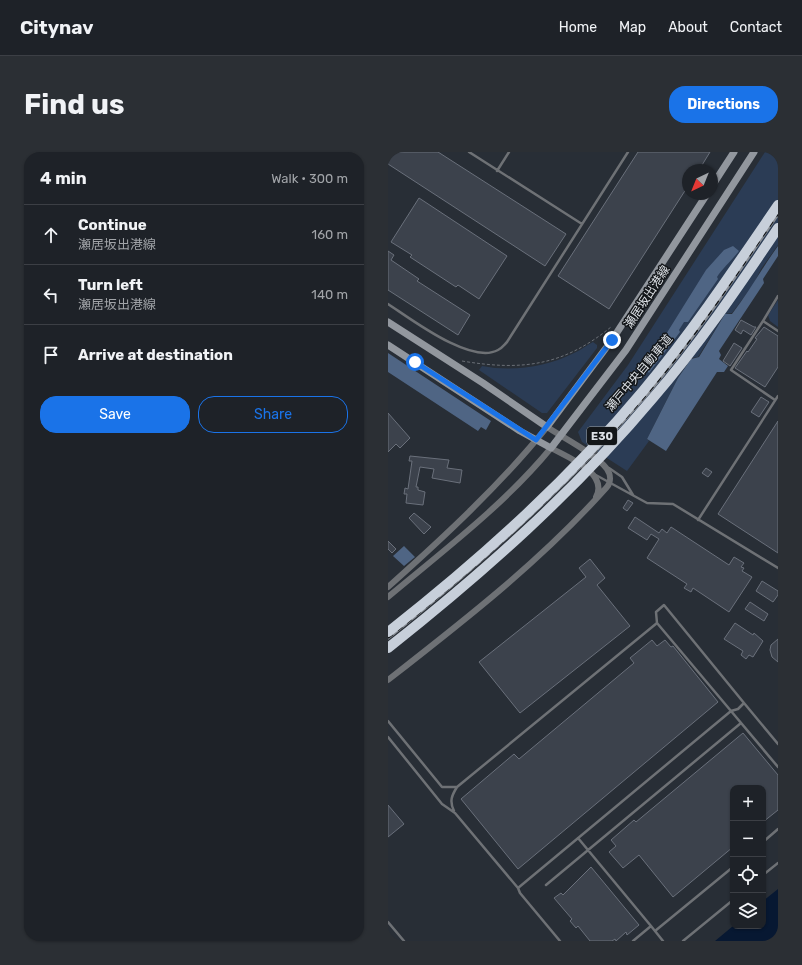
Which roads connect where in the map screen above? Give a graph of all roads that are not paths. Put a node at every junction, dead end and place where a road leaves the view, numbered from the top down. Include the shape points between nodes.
1 (469, 152) edge
2 (509, 152) edge
3 (628, 152) edge
4 (734, 152) edge
5 (754, 152) edge
6 (497, 170) junction
7 (718, 177) edge
8 (703, 200) edge
9 (778, 205) edge
10 (582, 224) junction
11 (778, 228) edge
12 (778, 296) edge
13 (388, 304) edge
14 (763, 321) junction
15 (388, 322) edge
16 (778, 331) edge
17 (388, 345) edge
18 (778, 396) edge
19 (775, 400) junction
20 (547, 426) junction
21 (561, 436) junction
22 (536, 440) junction
23 (551, 448) junction
24 (595, 458) junction
25 (591, 472) junction
26 (610, 484) junction
27 (633, 496) junction
28 (595, 500) junction
29 (698, 520) junction
30 (778, 568) edge
31 (388, 587) edge
32 (388, 597) edge
33 (658, 623) junction
34 (388, 632) edge
35 (388, 648) edge
36 (388, 680) edge
37 (744, 703) junction
38 (731, 711) junction
39 (388, 721) edge
40 (741, 723) junction
41 (388, 737) edge
42 (778, 744) edge
43 (778, 767) edge
44 (458, 787) junction
45 (455, 813) junction
46 (778, 829) edge
47 (578, 838) junction
48 (766, 839) edge
49 (588, 850) junction
50 (778, 863) edge
51 (730, 869) edge
52 (766, 873) edge
53 (546, 885) dead end
54 (518, 888) junction
55 (730, 902) edge
56 (388, 922) edge
57 (651, 926) junction
58 (655, 931) junction
59 (404, 941) edge
60 (560, 941) edge
61 (633, 941) edge
62 (663, 941) edge
63 (683, 941) edge

1 - 6 lane
2 - 6 lane
3 - 10 lane
4 - 7 main road
5 - 21 main road, 瀬居坂出港線 via 626,350
6 - 10 lane
8 - 20 main road, 瀬居坂出港線 via 612,340
9 - 34 highway, 瀬戸中央自動車道 / E30, bridge via 678,347 606,432 573,468 499,539
10 - 13 lane via 507,342 497,351 477,352 451,343
11 - 35 highway, E30, bridge via 689,354 617,440 498,558
12 - 14 lane
14 - 16 lane
14 - 19 lane via 731,370
15 - 20 main road
17 - 22 main road
18 - 19 lane
19 - 29 lane
20 - 21 street
20 - 22 street
21 - 23 main road, 瀬居坂出港線
21 - 24 street
22 - 23 main road
22 - 31 street via 494,486
23 - 25 street
23 - 32 street via 506,496
24 - 26 street via 607,470
24 - 27 lane via 622,477
25 - 26 lane
25 - 28 street via 599,485
26 - 27 lane
26 - 28 street
27 - 29 lane via 647,503 673,504
28 - 36 street via 494,596
29 - 30 lane
33 - 37 lane via 656,612 664,605
33 - 38 lane
33 - 44 lane
37 - 38 lane
37 - 42 lane
38 - 40 lane
38 - 47 lane
39 - 44 lane via 442,787
40 - 43 lane
40 - 49 lane
41 - 45 lane via 442,804
44 - 45 lane via 451,797
45 - 54 lane
46 - 48 lane
47 - 49 lane
47 - 54 lane
49 - 53 lane
49 - 57 lane
50 - 52 lane
51 - 58 lane
54 - 60 lane
55 - 63 lane
56 - 59 lane
57 - 58 lane
57 - 61 lane
58 - 62 lane

